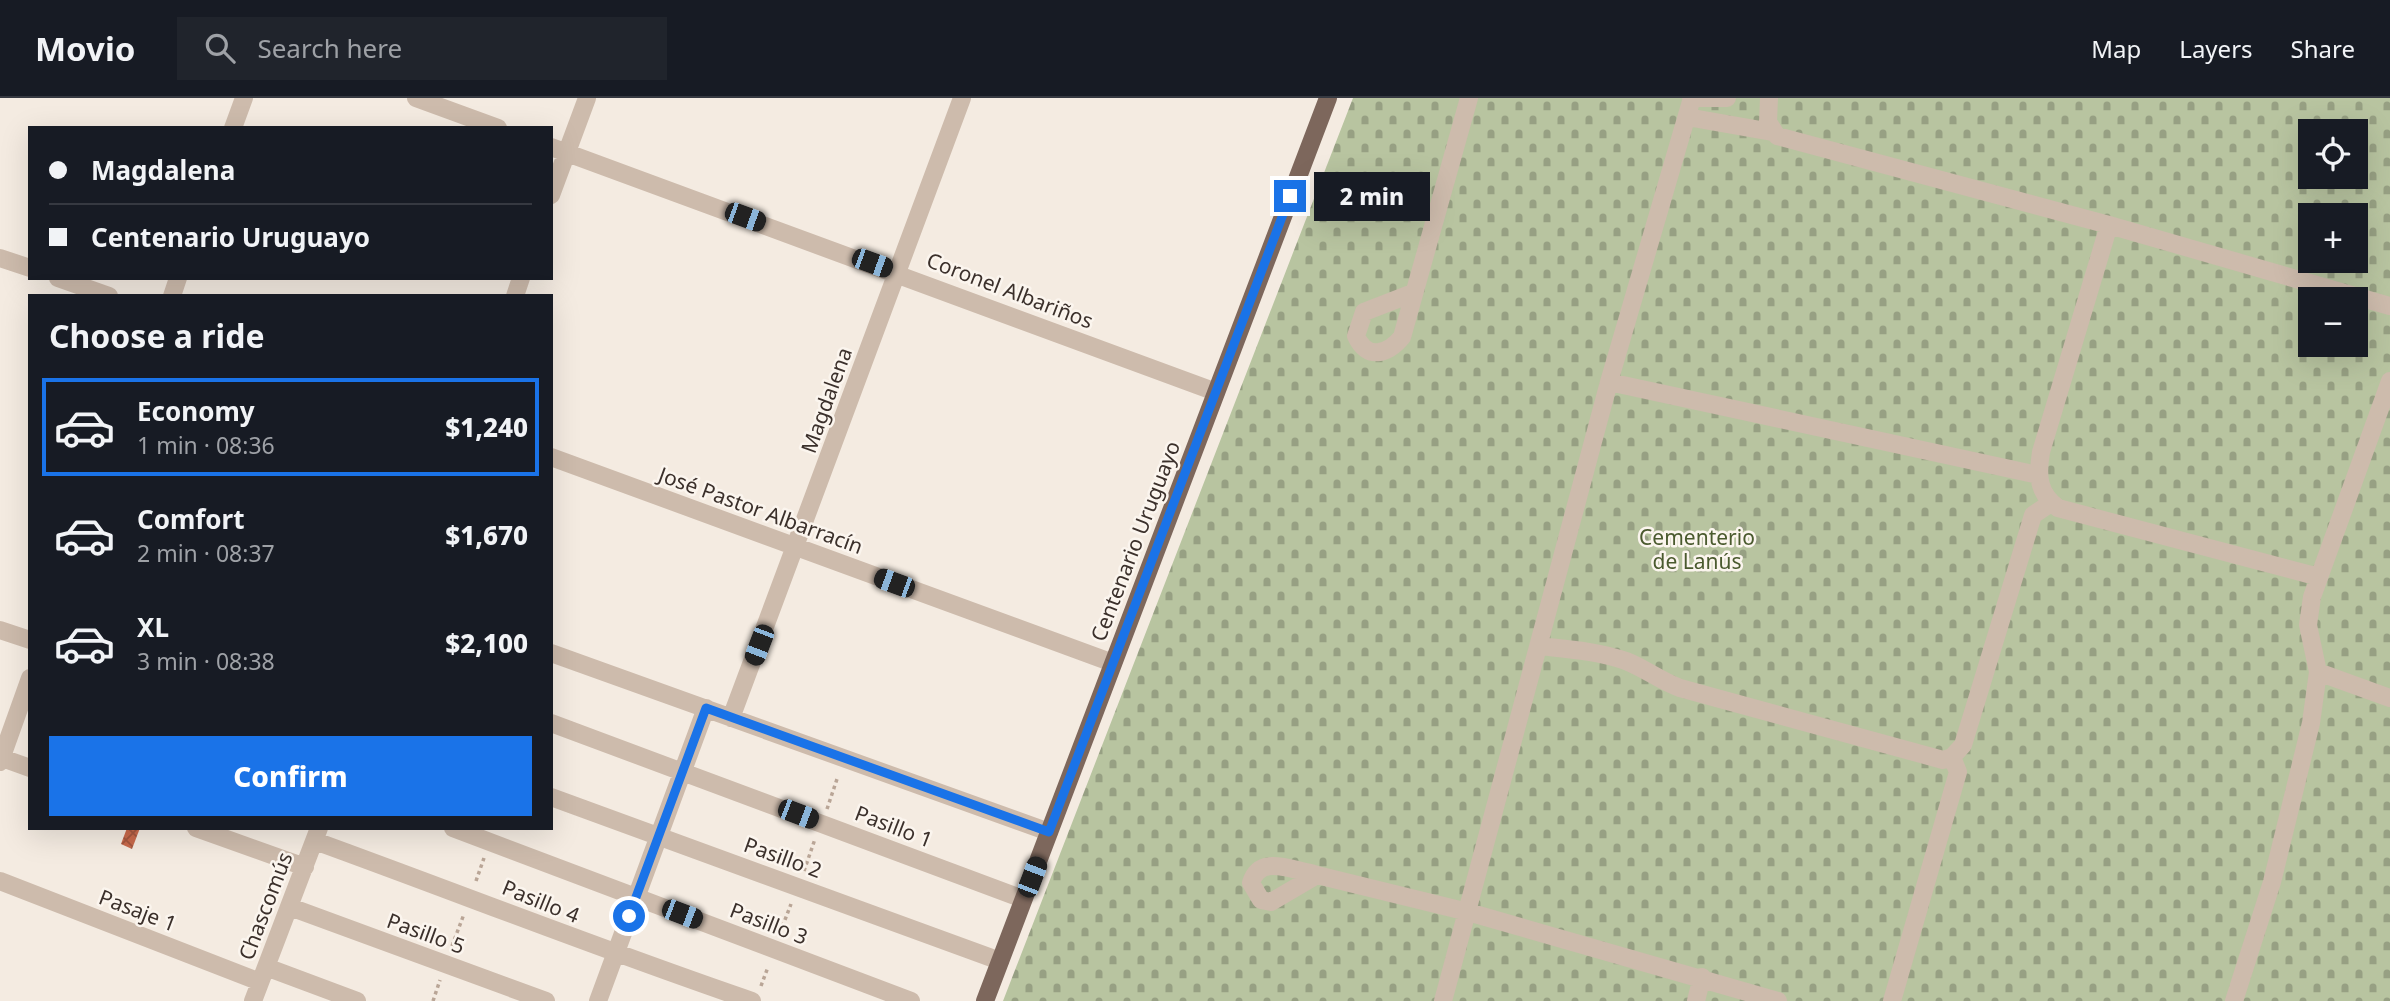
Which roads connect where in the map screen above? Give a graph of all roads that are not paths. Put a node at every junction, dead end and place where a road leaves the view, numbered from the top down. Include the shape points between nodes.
1 (244, 98) edge
2 (416, 98) edge
3 (587, 98) edge
4 (962, 98) edge
5 (1328, 98) edge
6 (1469, 98) edge
7 (1692, 98) edge
8 (1727, 98) edge
9 (1769, 98) edge
10 (1687, 117) junction
11 (234, 126) edge
12 (493, 126) edge
13 (1772, 132) junction
14 (559, 150) edge
15 (553, 184) edge
16 (2109, 225) junction
17 (0, 258) edge
18 (28, 267) edge
19 (898, 272) junction
20 (64, 280) edge
21 (1413, 293) dead end
22 (103, 294) edge
23 (2390, 306) edge
24 (2390, 381) edge
25 (1609, 382) junction
26 (1216, 392) junction
27 (553, 458) edge
28 (2038, 475) junction
29 (2051, 503) junction
30 (796, 547) junction
31 (2319, 577) junction
32 (0, 630) edge
33 (28, 639) edge
34 (1539, 646) junction
35 (553, 654) edge
36 (1113, 663) junction
37 (2318, 672) junction
38 (28, 684) edge
39 (2390, 698) edge
40 (706, 708) junction
41 (731, 718) junction
42 (553, 724) edge
43 (1952, 757) junction
44 (1, 760) edge
45 (28, 767) edge
46 (683, 771) junction
47 (553, 798) edge
48 (202, 830) edge
49 (458, 830) edge
50 (1049, 832) junction
51 (317, 834) edge
52 (659, 836) junction
53 (305, 867) junction
54 (1317, 874) dead end
55 (0, 881) edge
56 (636, 897) junction
57 (1023, 899) junction
58 (290, 907) junction
59 (1468, 912) junction
60 (616, 955) junction
61 (1000, 961) junction
62 (263, 975) junction
63 (1702, 977) junction
64 (253, 1001) edge
65 (357, 1001) edge
66 (546, 1001) edge
67 (598, 1001) edge
68 (752, 1001) edge
69 (911, 1001) edge
70 (985, 1001) edge
71 (1443, 1001) edge
72 (1696, 1001) edge
73 (1777, 1001) edge
74 (1892, 1001) edge
75 (2235, 1001) edge

1 - 11 street
2 - 12 street
3 - 14 street
4 - 19 street, Magdalena
5 - 26 main road, Centenario Uruguayo
6 - 21 street
7 - 8 street
7 - 10 street
9 - 13 street
10 - 13 street
10 - 25 street
13 - 16 street
14 - 15 street
14 - 19 street, Coronel Albariños
16 - 23 street
16 - 28 street
17 - 18 street
19 - 26 street, Coronel Albariños
19 - 30 street, Magdalena
20 - 22 street
24 - 31 street
25 - 28 street
25 - 34 street
26 - 36 main road, Centenario Uruguayo
27 - 30 street, José Pastor Albarracín
28 - 29 street
29 - 31 street
29 - 43 street via 2033,515 1963,745
30 - 36 street, José Pastor Albarracín
30 - 41 street, Magdalena
31 - 37 street via 2308,625
32 - 33 street
34 - 43 street via 1598,653 1627,661 1680,688 1943,760
34 - 59 street
35 - 40 street
36 - 50 main road, Centenario Uruguayo
37 - 39 street
37 - 75 street via 2311,723 2272,882
38 - 44 street
40 - 41 street
40 - 46 street
41 - 50 street
42 - 46 street, Pasillo 1
43 - 74 street via 1958,772
44 - 45 street
46 - 52 street
46 - 57 street, Pasillo 1
47 - 52 street, Pasillo 2
48 - 53 street
49 - 56 street, Pasillo 3
50 - 57 main road, Centenario Uruguayo
51 - 53 street, Chascomús
51 - 60 street, Pasillo 4
52 - 56 street
52 - 61 street, Pasillo 2
53 - 58 street, Chascomús
54 - 59 street
55 - 62 street, Pasaje 1
56 - 60 street
56 - 69 street, Pasillo 3
57 - 61 main road, Centenario Uruguayo
58 - 62 street, Chascomús
58 - 66 street, Pasillo 5
59 - 63 street
59 - 71 street
60 - 67 street
60 - 68 street, Pasillo 4
61 - 70 main road, Centenario Uruguayo
62 - 64 street, Chascomús
62 - 65 street, Pasaje 1
63 - 72 street
63 - 73 street

